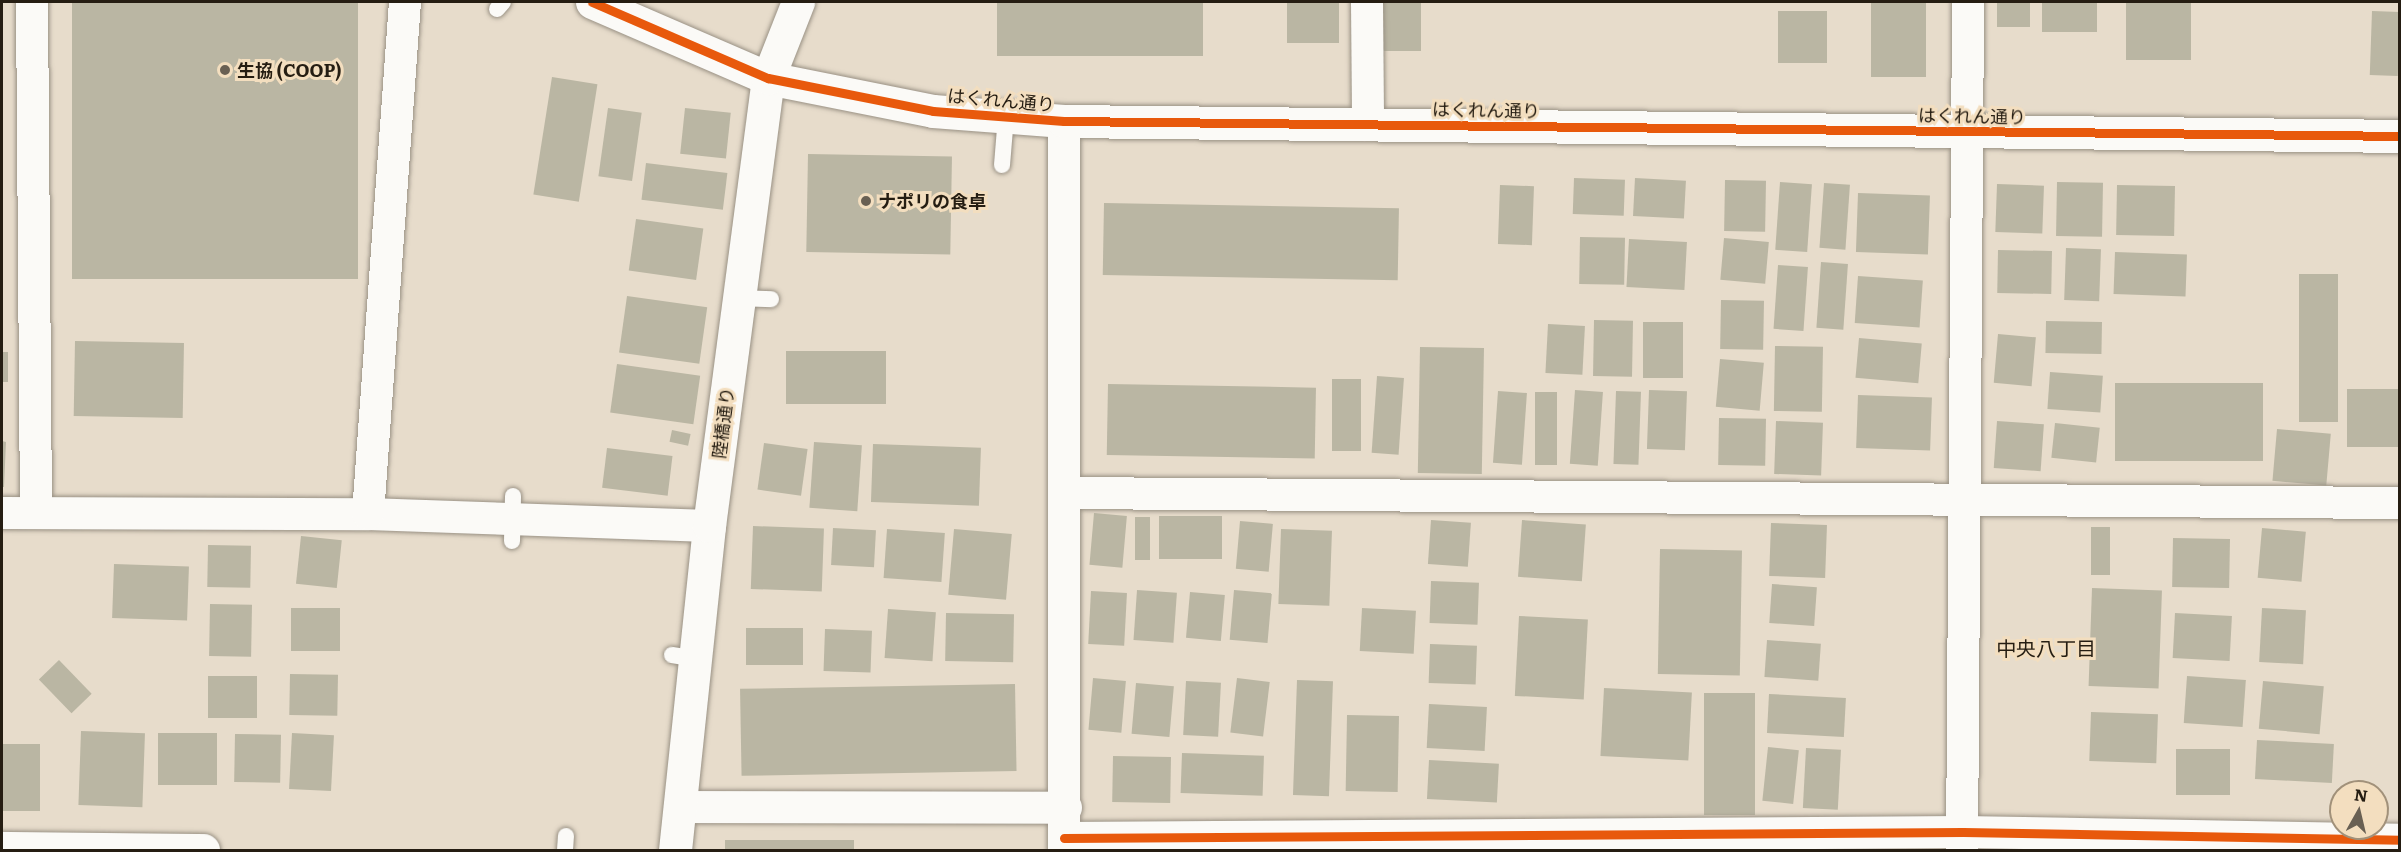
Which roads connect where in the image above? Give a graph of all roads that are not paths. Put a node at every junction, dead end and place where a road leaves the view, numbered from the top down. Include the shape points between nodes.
1 (32, 2) edge
2 (405, 2) edge
3 (592, 2) edge
4 (798, 2) edge
5 (1367, 2) edge
6 (1968, 2) edge
7 (768, 78) junction
8 (1006, 116) junction
9 (1064, 121) junction
10 (1368, 125) junction
11 (1968, 133) junction
12 (2400, 136) edge
13 (1002, 165) dead end
14 (739, 298) junction
15 (771, 299) dead end
16 (1066, 493) junction
17 (1966, 499) junction
18 (2400, 504) edge
19 (36, 512) junction
20 (2, 513) edge
21 (368, 514) junction
22 (709, 526) junction
23 (682, 807) junction
24 (1064, 832) edge
25 (2400, 840) edge
26 (1962, 841) edge
27 (2, 849) edge
28 (204, 850) edge
29 (675, 850) edge

1 - 19 street
2 - 21 street via 390,351
3 - 7 street, はくれん通り
4 - 7 street, 陸橋通り
5 - 10 street
6 - 11 street
7 - 8 street, はくれん通り via 933,111
7 - 14 street, 陸橋通り
8 - 9 street, はくれん通り
8 - 13 lane
9 - 10 street, はくれん通り
9 - 16 street
10 - 11 street, はくれん通り
11 - 12 street, はくれん通り
11 - 17 street
14 - 15 lane
14 - 22 street, 陸橋通り
16 - 17 street
16 - 24 street
17 - 18 street
17 - 26 street
19 - 20 street
19 - 21 street
21 - 22 street
22 - 23 street, 陸橋通り via 684,657
23 - 24 street
23 - 29 street, 陸橋通り
24 - 26 street
25 - 26 street
27 - 28 street

